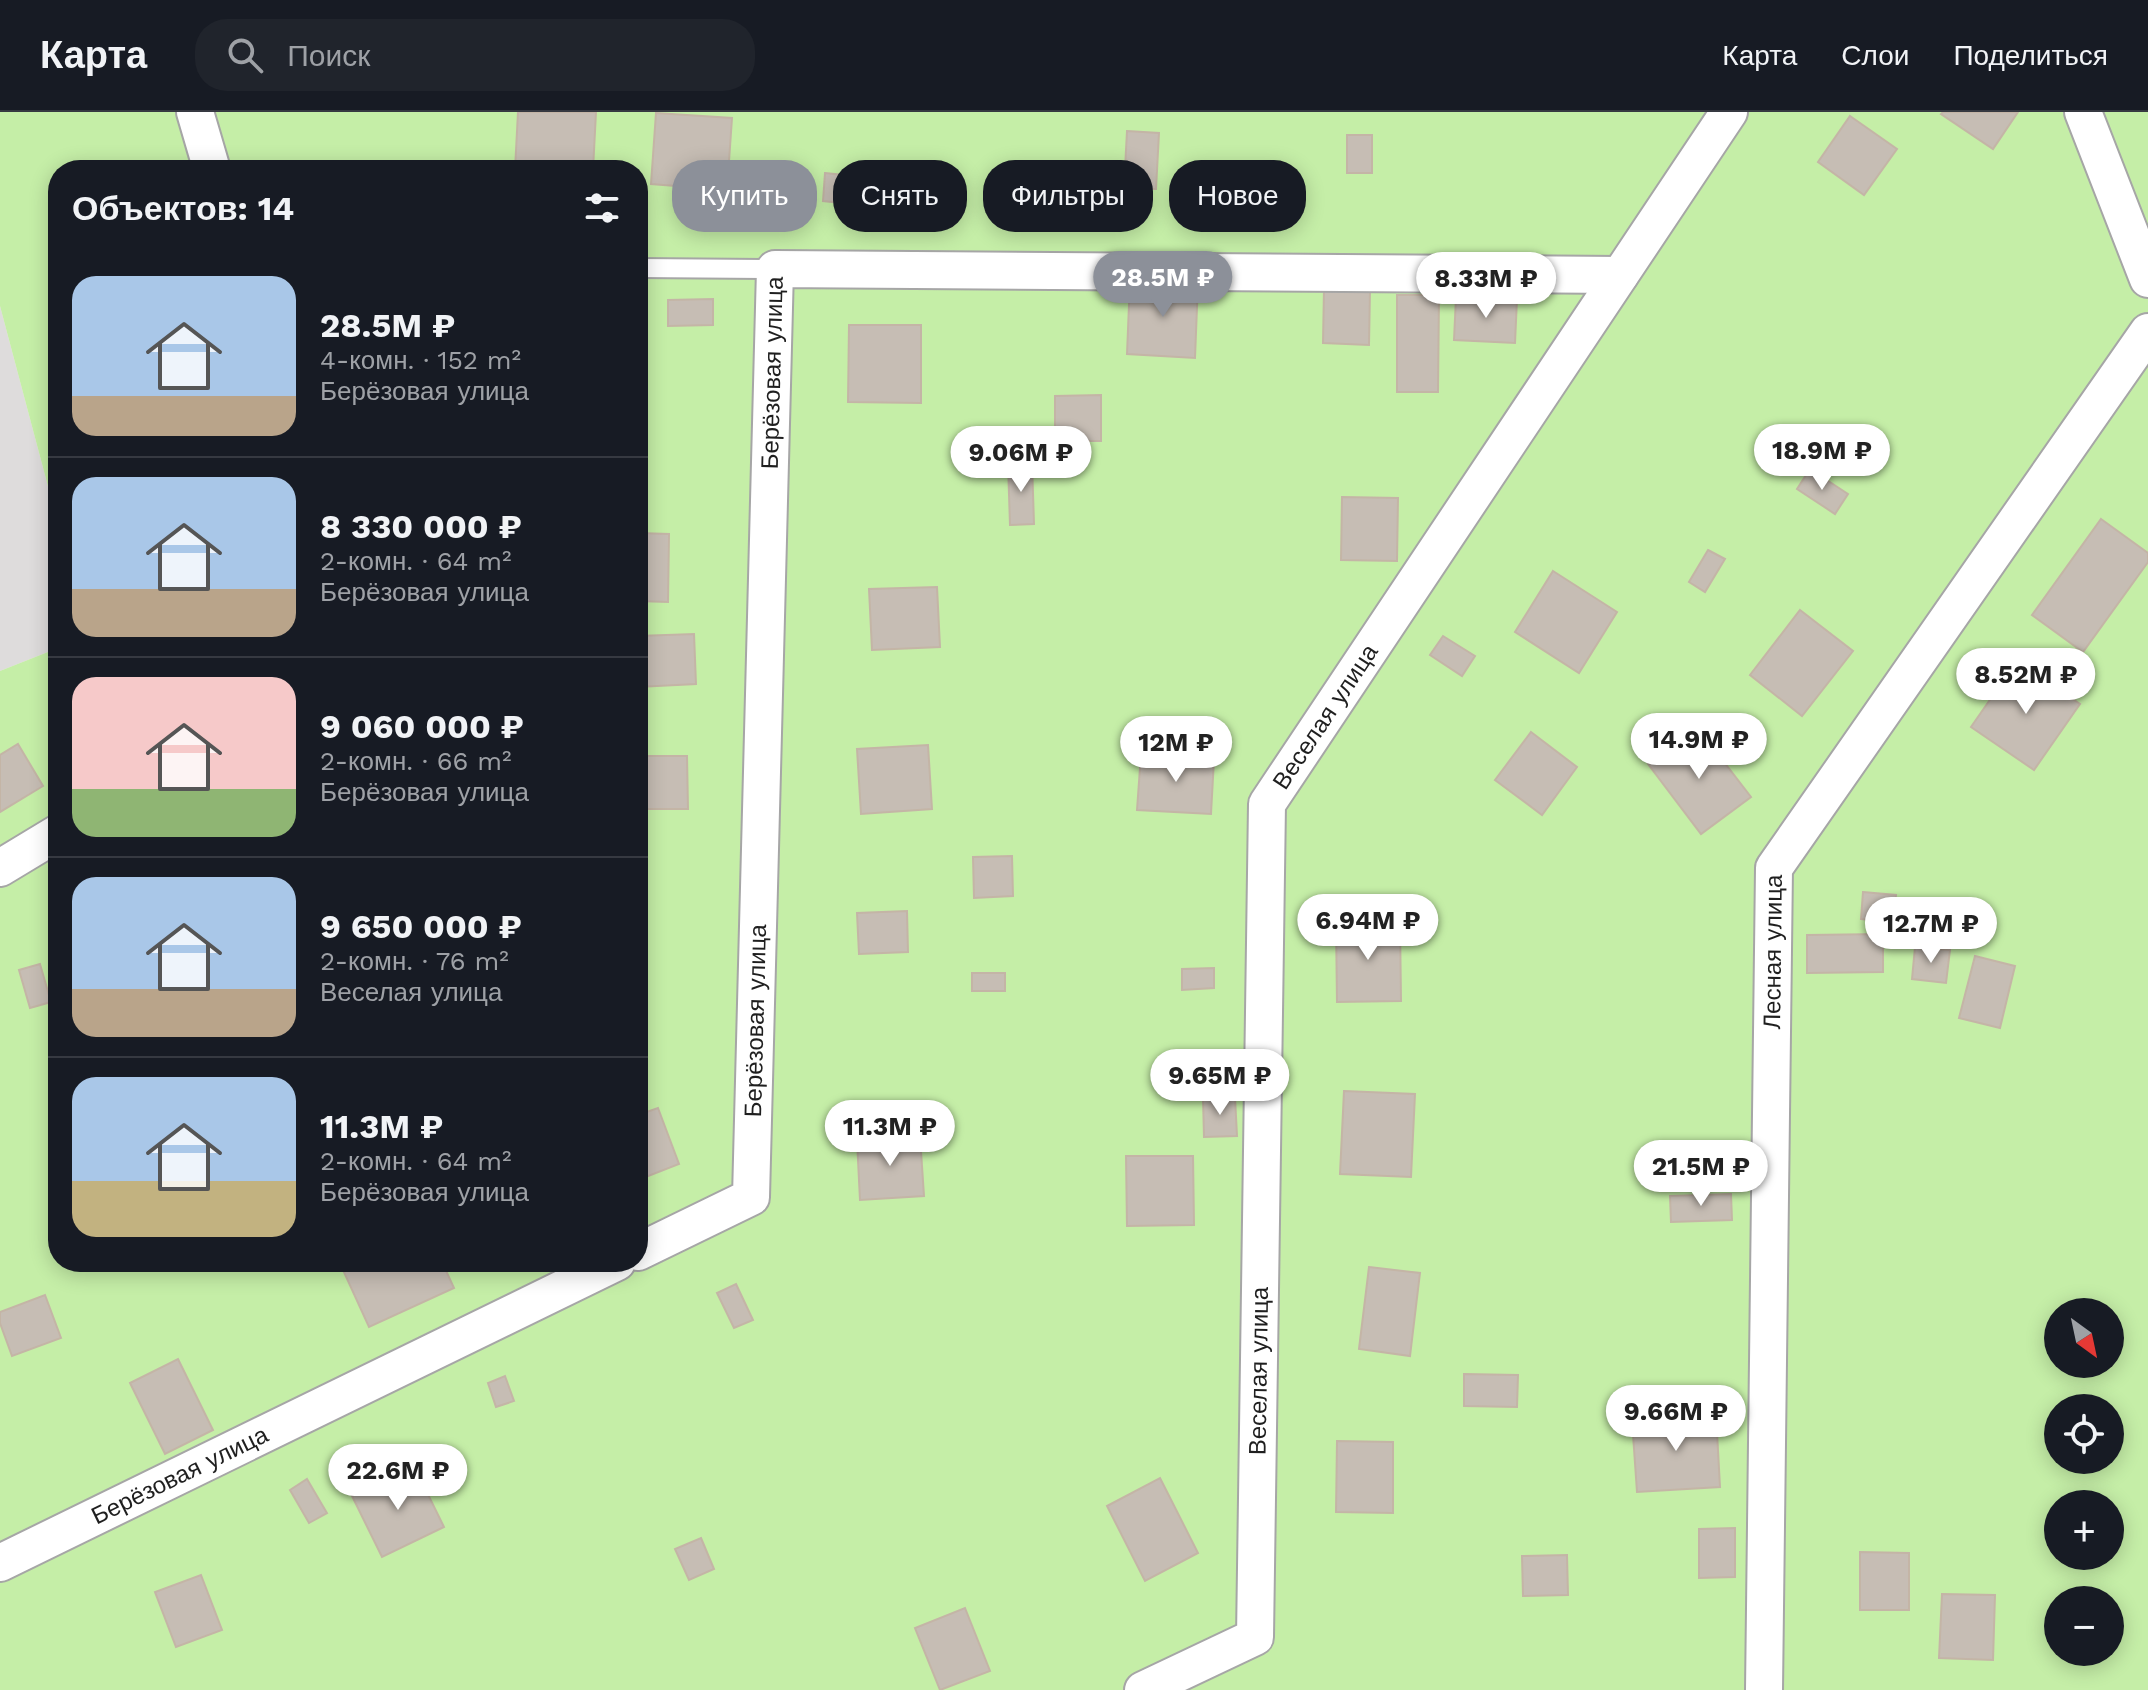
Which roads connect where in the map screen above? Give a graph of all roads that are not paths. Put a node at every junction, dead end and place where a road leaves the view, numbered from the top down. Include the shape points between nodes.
1 (195, 112) edge
2 (1729, 112) edge
3 (2083, 112) edge
4 (209, 160) edge
5 (648, 268) edge
6 (775, 269) junction
7 (1620, 275) junction
8 (2148, 279) edge
9 (2148, 332) edge
10 (48, 839) edge
11 (0, 868) edge
12 (648, 1247) edge
13 (597, 1272) edge
14 (0, 1563) edge
15 (1143, 1690) edge
16 (1764, 1690) edge

1 - 4 street
2 - 7 street, Веселая улица
3 - 8 street
5 - 6 lane
6 - 7 street, Берёзовая улица
6 - 12 street, Берёзовая улица via 751,1197
7 - 15 street, Веселая улица via 1267,804 1255,1637
9 - 16 street, Лесная улица via 1774,868
10 - 11 street
13 - 14 street, Берёзовая улица

